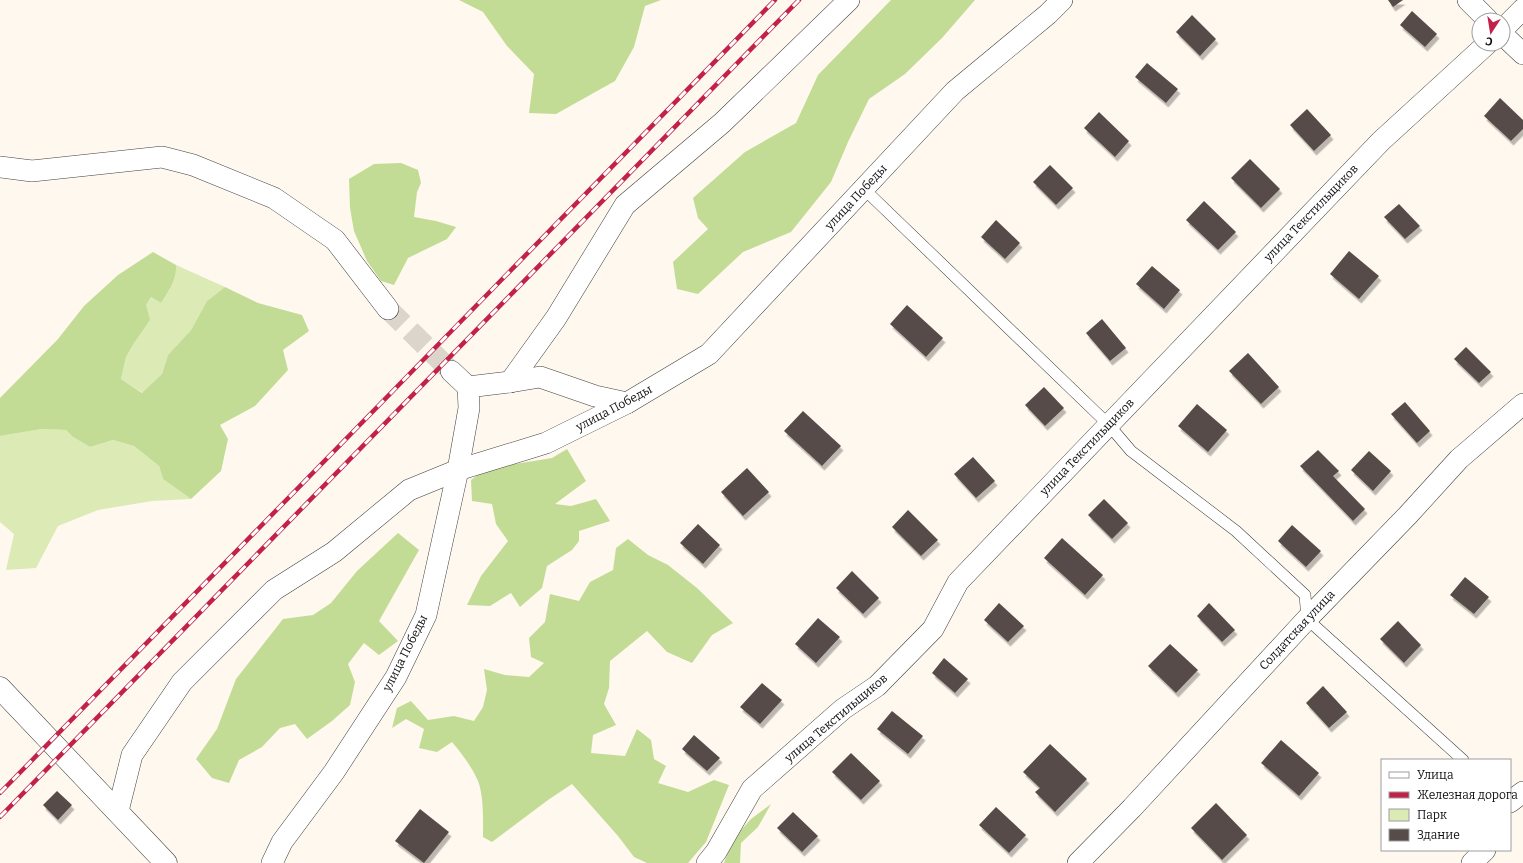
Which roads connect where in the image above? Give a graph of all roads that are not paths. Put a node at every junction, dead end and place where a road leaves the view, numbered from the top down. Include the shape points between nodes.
1 (849, 0) edge
2 (1062, 0) edge
3 (1468, 0) edge
4 (1523, 9) edge
5 (1480, 12) edge
6 (1511, 21) edge
7 (1511, 43) edge
8 (1478, 52) edge
9 (1523, 54) edge
10 (0, 167) edge
11 (864, 189) junction
12 (388, 309) tunnel mouth
13 (452, 371) tunnel mouth
14 (510, 382) junction
15 (468, 387) junction
16 (627, 403) junction
17 (1523, 404) edge
18 (1108, 424) junction
19 (458, 470) junction
20 (1307, 619) junction
21 (0, 688) edge
22 (1462, 759) edge
23 (1523, 792) edge
24 (1511, 801) edge
25 (118, 811) junction
26 (1484, 851) edge
27 (166, 863) edge
28 (272, 863) edge
29 (707, 863) edge
30 (1078, 863) edge
31 (1472, 863) edge

1 - 14 street via 722,123 625,205 556,318
2 - 11 street, улица Победы via 955,91
3 - 5 street
4 - 6 street
7 - 9 street
8 - 18 street, улица Текстильщиков via 1381,141
10 - 12 street via 32,170 162,157 193,165 274,198 335,240
11 - 16 street, улица Победы via 709,354
11 - 18 lane
13 - 15 street
14 - 15 street
14 - 16 street via 540,377 595,396
15 - 19 street via 469,408
16 - 19 street, улица Победы via 546,443
17 - 20 street, Солдатская улица via 1460,459
18 - 20 lane via 1131,451 1236,531 1305,595
18 - 29 street, улица Текстильщиков via 958,582 933,629 877,686 843,709 752,789
19 - 25 street via 409,490 334,552 274,590 182,682 132,754
19 - 28 street, улица Победы via 426,615 396,677 334,772 282,842
20 - 22 lane
20 - 30 street, Солдатская улица
21 - 25 street
23 - 24 street
25 - 27 street
26 - 31 street

